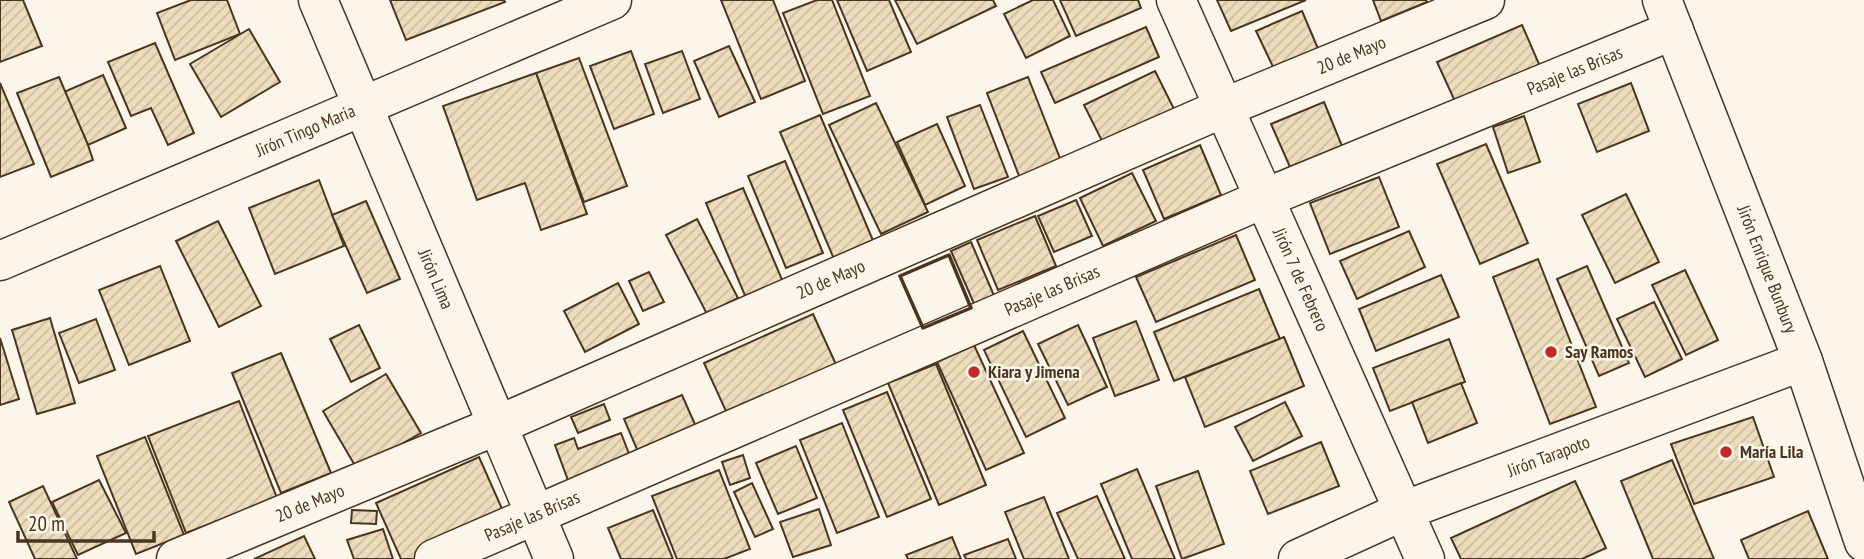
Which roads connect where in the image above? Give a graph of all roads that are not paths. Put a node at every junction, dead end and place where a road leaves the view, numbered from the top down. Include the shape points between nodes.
1 (318, 0) edge
2 (612, 0) edge
3 (1176, 0) edge
4 (1485, 0) edge
5 (1668, 15) edge
6 (363, 106) junction
7 (1223, 108) junction
8 (1265, 198) junction
9 (0, 261) edge
10 (1802, 361) junction
11 (498, 425) junction
12 (1403, 511) junction
13 (535, 516) junction
14 (1864, 542) edge
15 (176, 559) edge
16 (433, 559) edge
17 (554, 559) edge
18 (1297, 559) edge
19 (1425, 559) edge

1 - 6 street, Jirón Lima
2 - 6 street, Jirón Tingo Maria
3 - 7 street, Jirón 7 de Febrero
4 - 7 street, 20 de Mayo
5 - 8 street, Pasaje las Brisas
5 - 10 street, Jirón Enrique Bunbury
6 - 9 street, Jirón Tingo Maria
6 - 11 street, Jirón Lima
7 - 8 street, Jirón 7 de Febrero
7 - 11 street, 20 de Mayo
8 - 12 street, Jirón 7 de Febrero
8 - 13 street, Pasaje las Brisas
10 - 12 street, Jirón Tarapoto
10 - 14 street, Jirón Enrique Bunbury
11 - 13 street, Jirón Lima
11 - 15 street, 20 de Mayo
12 - 18 street, Jirón Tarapoto
12 - 19 street, Jirón 7 de Febrero
13 - 16 street, Pasaje las Brisas
13 - 17 street, Jirón Lima

